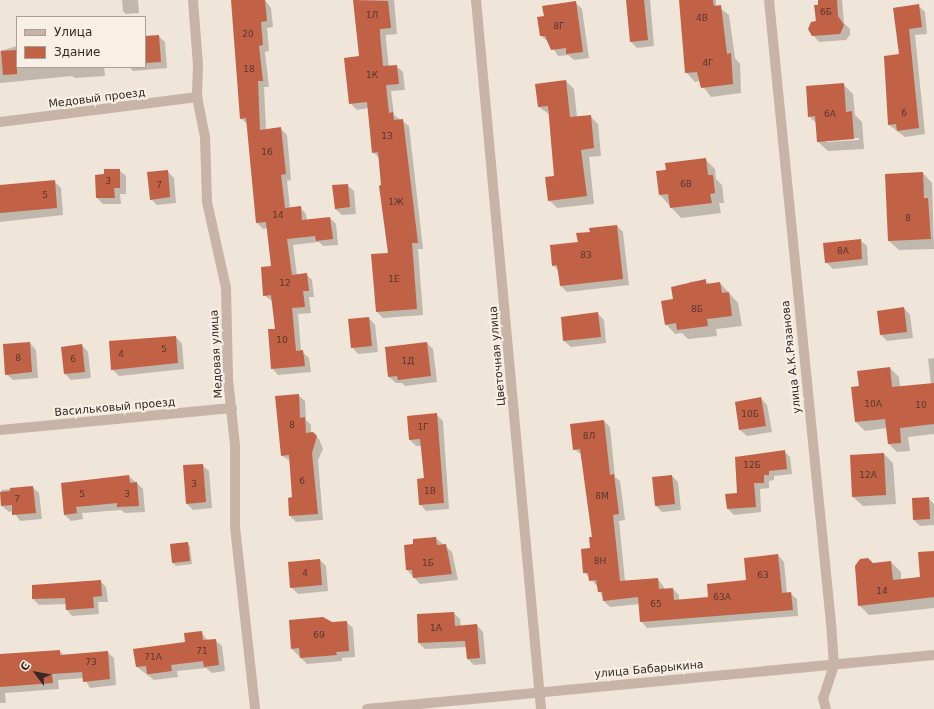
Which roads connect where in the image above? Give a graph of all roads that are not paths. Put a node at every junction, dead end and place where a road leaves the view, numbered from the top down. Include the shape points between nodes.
1 (193, 0) edge
2 (476, 0) edge
3 (769, 0) edge
4 (197, 97) junction
5 (0, 122) edge
6 (232, 408) junction
7 (0, 430) edge
8 (934, 655) edge
9 (834, 665) junction
10 (540, 691) junction
11 (256, 709) edge
12 (367, 709) edge
13 (541, 709) edge
14 (826, 709) edge

1 - 4 street, Медовая улица via 198,65
2 - 10 street, Цветочная улица
3 - 9 street, улица А.К.Рязанова
4 - 5 street, Медовый проезд
4 - 6 street, Медовая улица via 204,137 208,202 226,288 228,379
6 - 7 street, Васильковый проезд
6 - 11 street, Медовая улица via 235,446 235,527
8 - 9 street, улица Бабарыкина
9 - 10 street, улица Бабарыкина
9 - 14 street, улица А.К.Рязанова via 823,698
10 - 12 street, улица Бабарыкина
10 - 13 street, Цветочная улица

